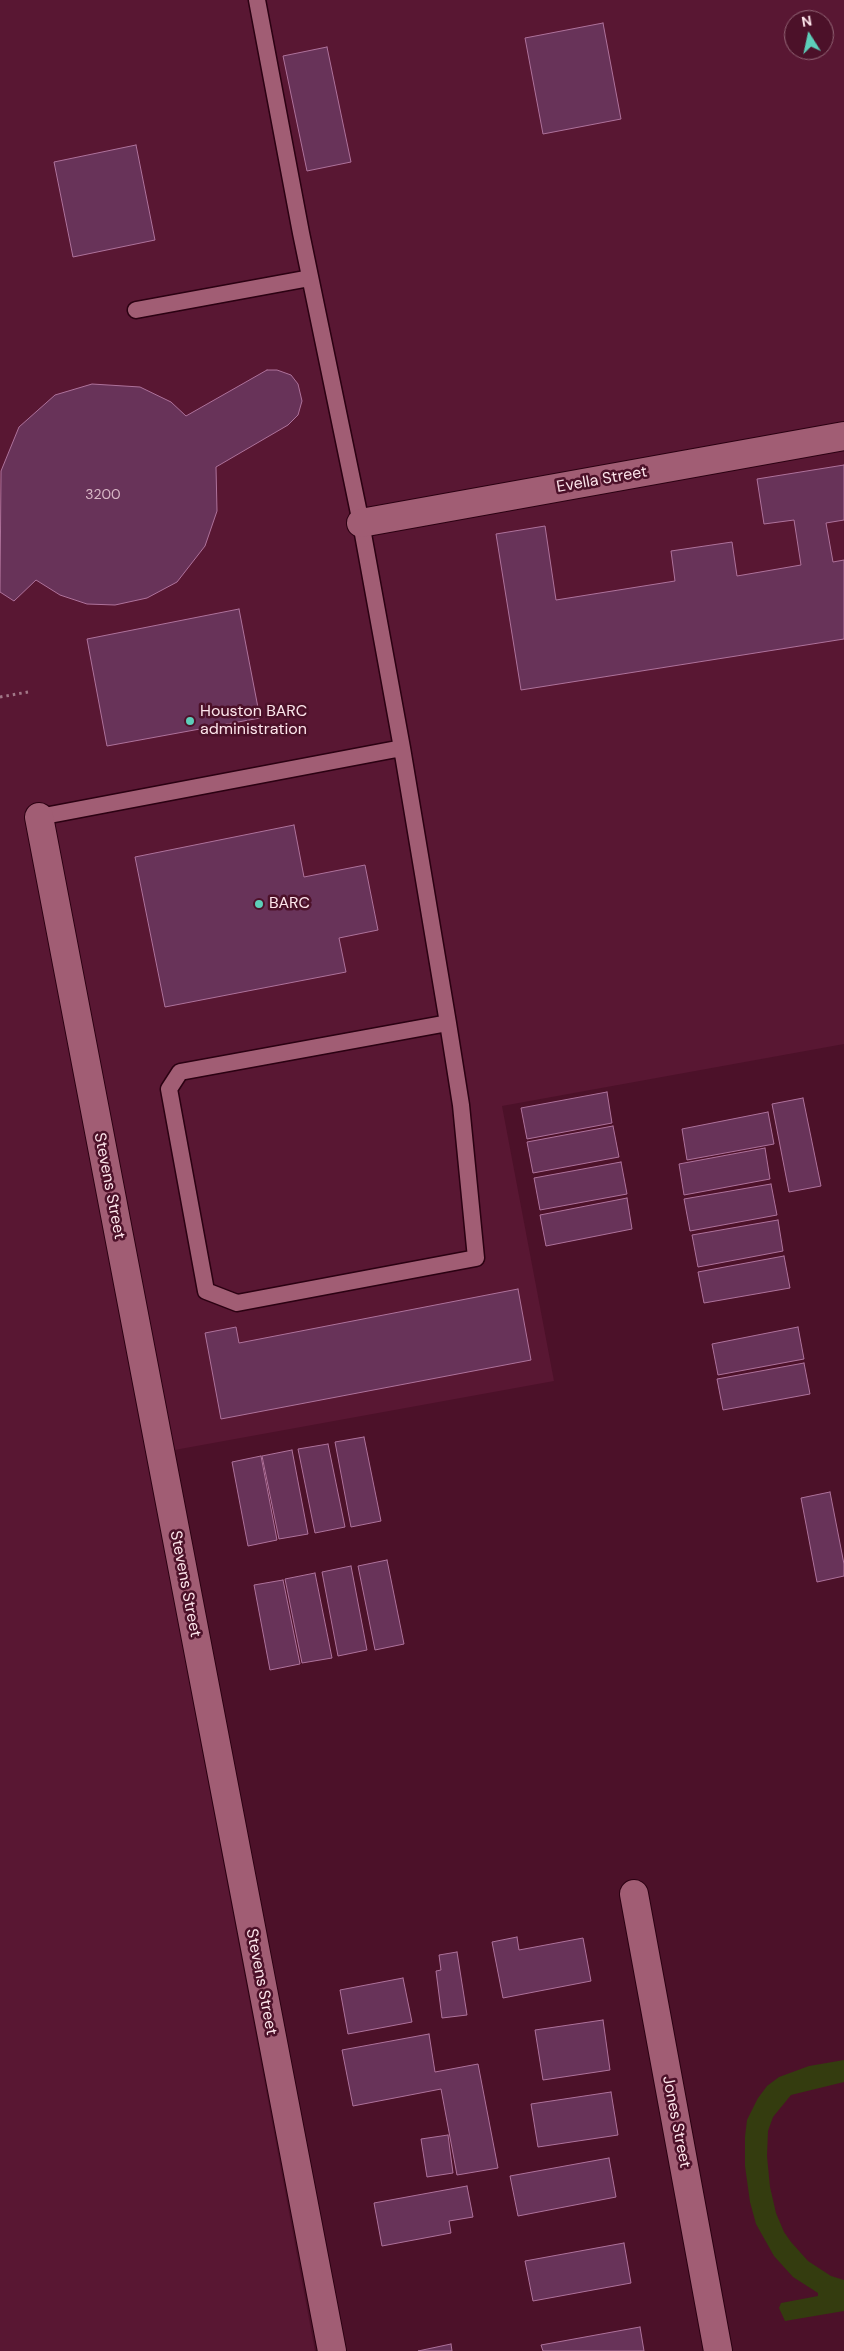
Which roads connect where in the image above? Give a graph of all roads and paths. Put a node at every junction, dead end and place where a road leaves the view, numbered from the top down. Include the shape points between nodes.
1 (257, 0) edge
2 (310, 278) junction
3 (136, 310) dead end
4 (844, 436) edge
5 (361, 523) junction
6 (28, 692) dead end
7 (0, 697) edge
8 (402, 748) junction
9 (39, 818) joint
10 (448, 1022) junction
11 (634, 1894) dead end
12 (332, 2351) edge
13 (718, 2351) edge

1 - 2 lane
2 - 3 lane
2 - 5 lane
4 - 5 street, Evella Street
5 - 8 lane
6 - 7 path
8 - 9 lane
8 - 10 lane
9 - 12 street, Stevens Street
10 - 10 lane via 462,1105 476,1258 237,1303 206,1291 169,1089 180,1072
11 - 13 street, Jones Street

